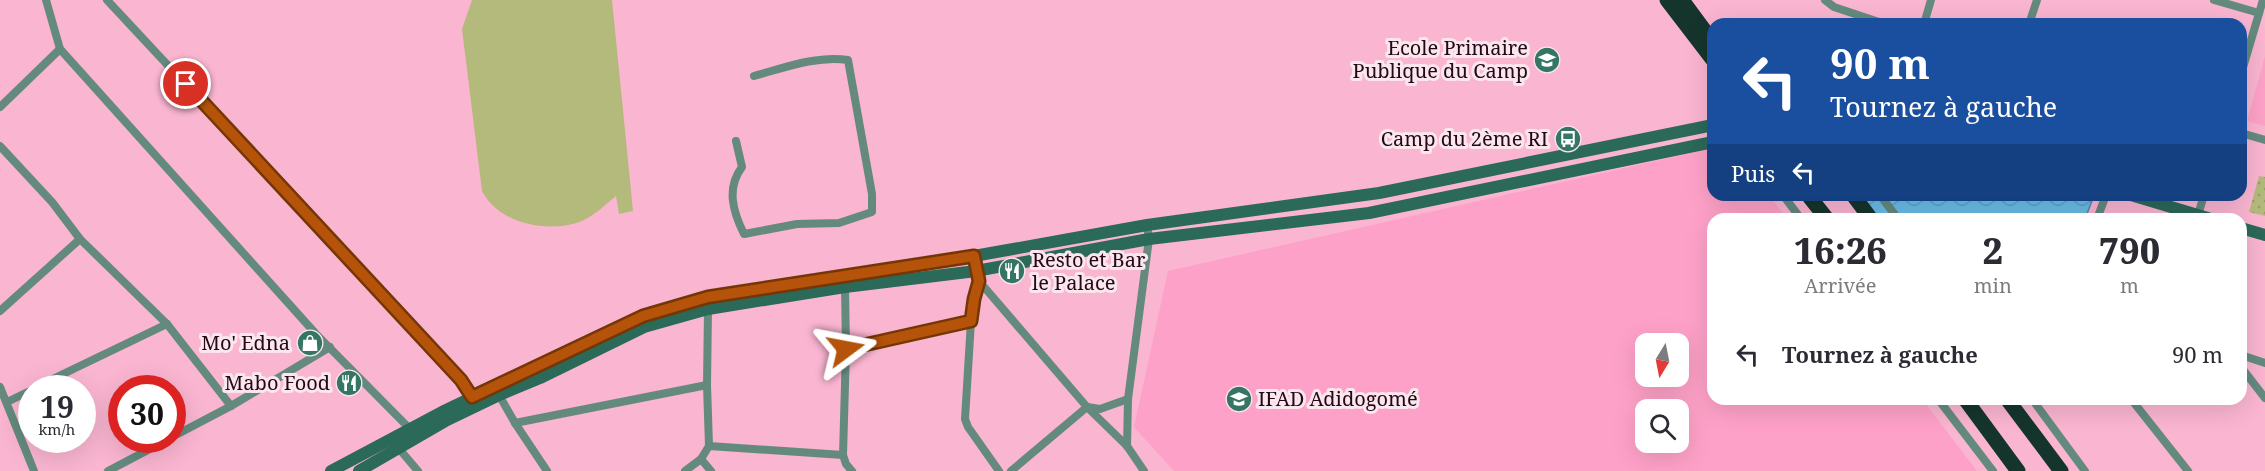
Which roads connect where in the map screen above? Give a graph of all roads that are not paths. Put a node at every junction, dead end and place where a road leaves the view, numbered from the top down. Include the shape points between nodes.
1 (46, 0) edge
2 (107, 0) edge
3 (1667, 0) edge
4 (1682, 0) edge
5 (1825, 0) edge
6 (1931, 0) edge
7 (2037, 0) edge
8 (2214, 0) edge
9 (2263, 0) edge
10 (2259, 13) junction
11 (1867, 18) edge
12 (1926, 18) edge
13 (2031, 18) edge
14 (1707, 34) edge
15 (60, 49) junction
16 (1707, 52) edge
17 (2247, 54) edge
18 (754, 76) dead end
19 (0, 107) edge
20 (1707, 126) edge
21 (2247, 135) edge
22 (2265, 140) edge
23 (736, 141) dead end
24 (1707, 143) edge
25 (0, 146) edge
26 (1813, 201) edge
27 (2151, 201) edge
28 (1822, 213) edge
29 (2191, 213) edge
30 (1147, 225) junction
31 (2247, 230) edge
32 (2265, 235) edge
33 (80, 239) junction
34 (1149, 239) junction
35 (974, 256) junction
36 (978, 276) junction
37 (845, 287) junction
38 (708, 309) junction
39 (0, 311) edge
40 (971, 321) junction
41 (167, 324) junction
42 (330, 347) junction
43 (846, 349) junction
44 (2247, 356) edge
45 (2265, 363) edge
46 (62, 375) edge
47 (2247, 375) edge
48 (707, 385) junction
49 (0, 387) edge
50 (499, 395) junction
51 (18, 396) edge
52 (472, 397) junction
53 (2265, 398) edge
54 (1128, 399) junction
55 (7, 402) junction
56 (1943, 405) edge
57 (1969, 405) edge
58 (2012, 405) edge
59 (2036, 405) edge
60 (2136, 405) edge
61 (231, 406) junction
62 (1087, 407) junction
63 (514, 423) junction
64 (186, 429) edge
65 (411, 430) junction
66 (395, 444) junction
67 (709, 446) junction
68 (1127, 446) junction
69 (142, 453) edge
70 (843, 455) junction
71 (701, 459) junction
72 (34, 471) edge
73 (108, 471) edge
74 (332, 471) edge
75 (359, 471) edge
76 (418, 471) edge
77 (548, 471) edge
78 (685, 471) edge
79 (711, 471) edge
80 (852, 471) edge
81 (999, 471) edge
82 (1011, 471) edge
83 (1144, 471) edge
84 (1993, 471) edge
85 (2018, 471) edge
86 (2061, 471) edge
87 (2085, 471) edge
88 (2188, 471) edge

1 - 15 street
2 - 52 street via 461,380
3 - 16 highway
4 - 14 highway
5 - 11 street
6 - 12 street
7 - 13 street
8 - 10 street
9 - 10 street
10 - 17 street
15 - 19 street
15 - 42 street
18 - 23 street via 804,63 848,60 872,212 839,223 797,224 744,234 735,215 732,192 742,167
20 - 30 main road via 1379,193
21 - 22 street
24 - 34 main road via 1369,213
25 - 33 street
26 - 28 highway
27 - 29 main road
30 - 34 street
30 - 35 main road
31 - 32 main road
33 - 39 street
33 - 41 street
34 - 36 main road
34 - 54 street
35 - 36 street
35 - 52 main road via 708,297 643,316
36 - 37 main road
36 - 40 street
36 - 62 street
37 - 38 main road
37 - 43 street
38 - 48 street
38 - 50 main road via 644,327
40 - 43 street
40 - 81 street via 965,419
41 - 46 street
41 - 61 street
42 - 61 street
42 - 65 street
43 - 70 street
44 - 45 street
47 - 53 street
48 - 63 street
48 - 67 street
49 - 55 street
50 - 63 street
50 - 66 main road
51 - 55 street
52 - 65 main road
54 - 62 street via 1100,409
54 - 68 street
55 - 72 street
56 - 84 street
57 - 85 highway
58 - 86 highway
59 - 87 street
60 - 88 street
61 - 64 street
62 - 68 street
62 - 82 street
63 - 77 street
65 - 66 main road
66 - 74 main road
66 - 75 main road
66 - 76 street
67 - 70 street
67 - 71 street
68 - 83 street
69 - 73 street
70 - 80 street
71 - 78 street
71 - 79 street

